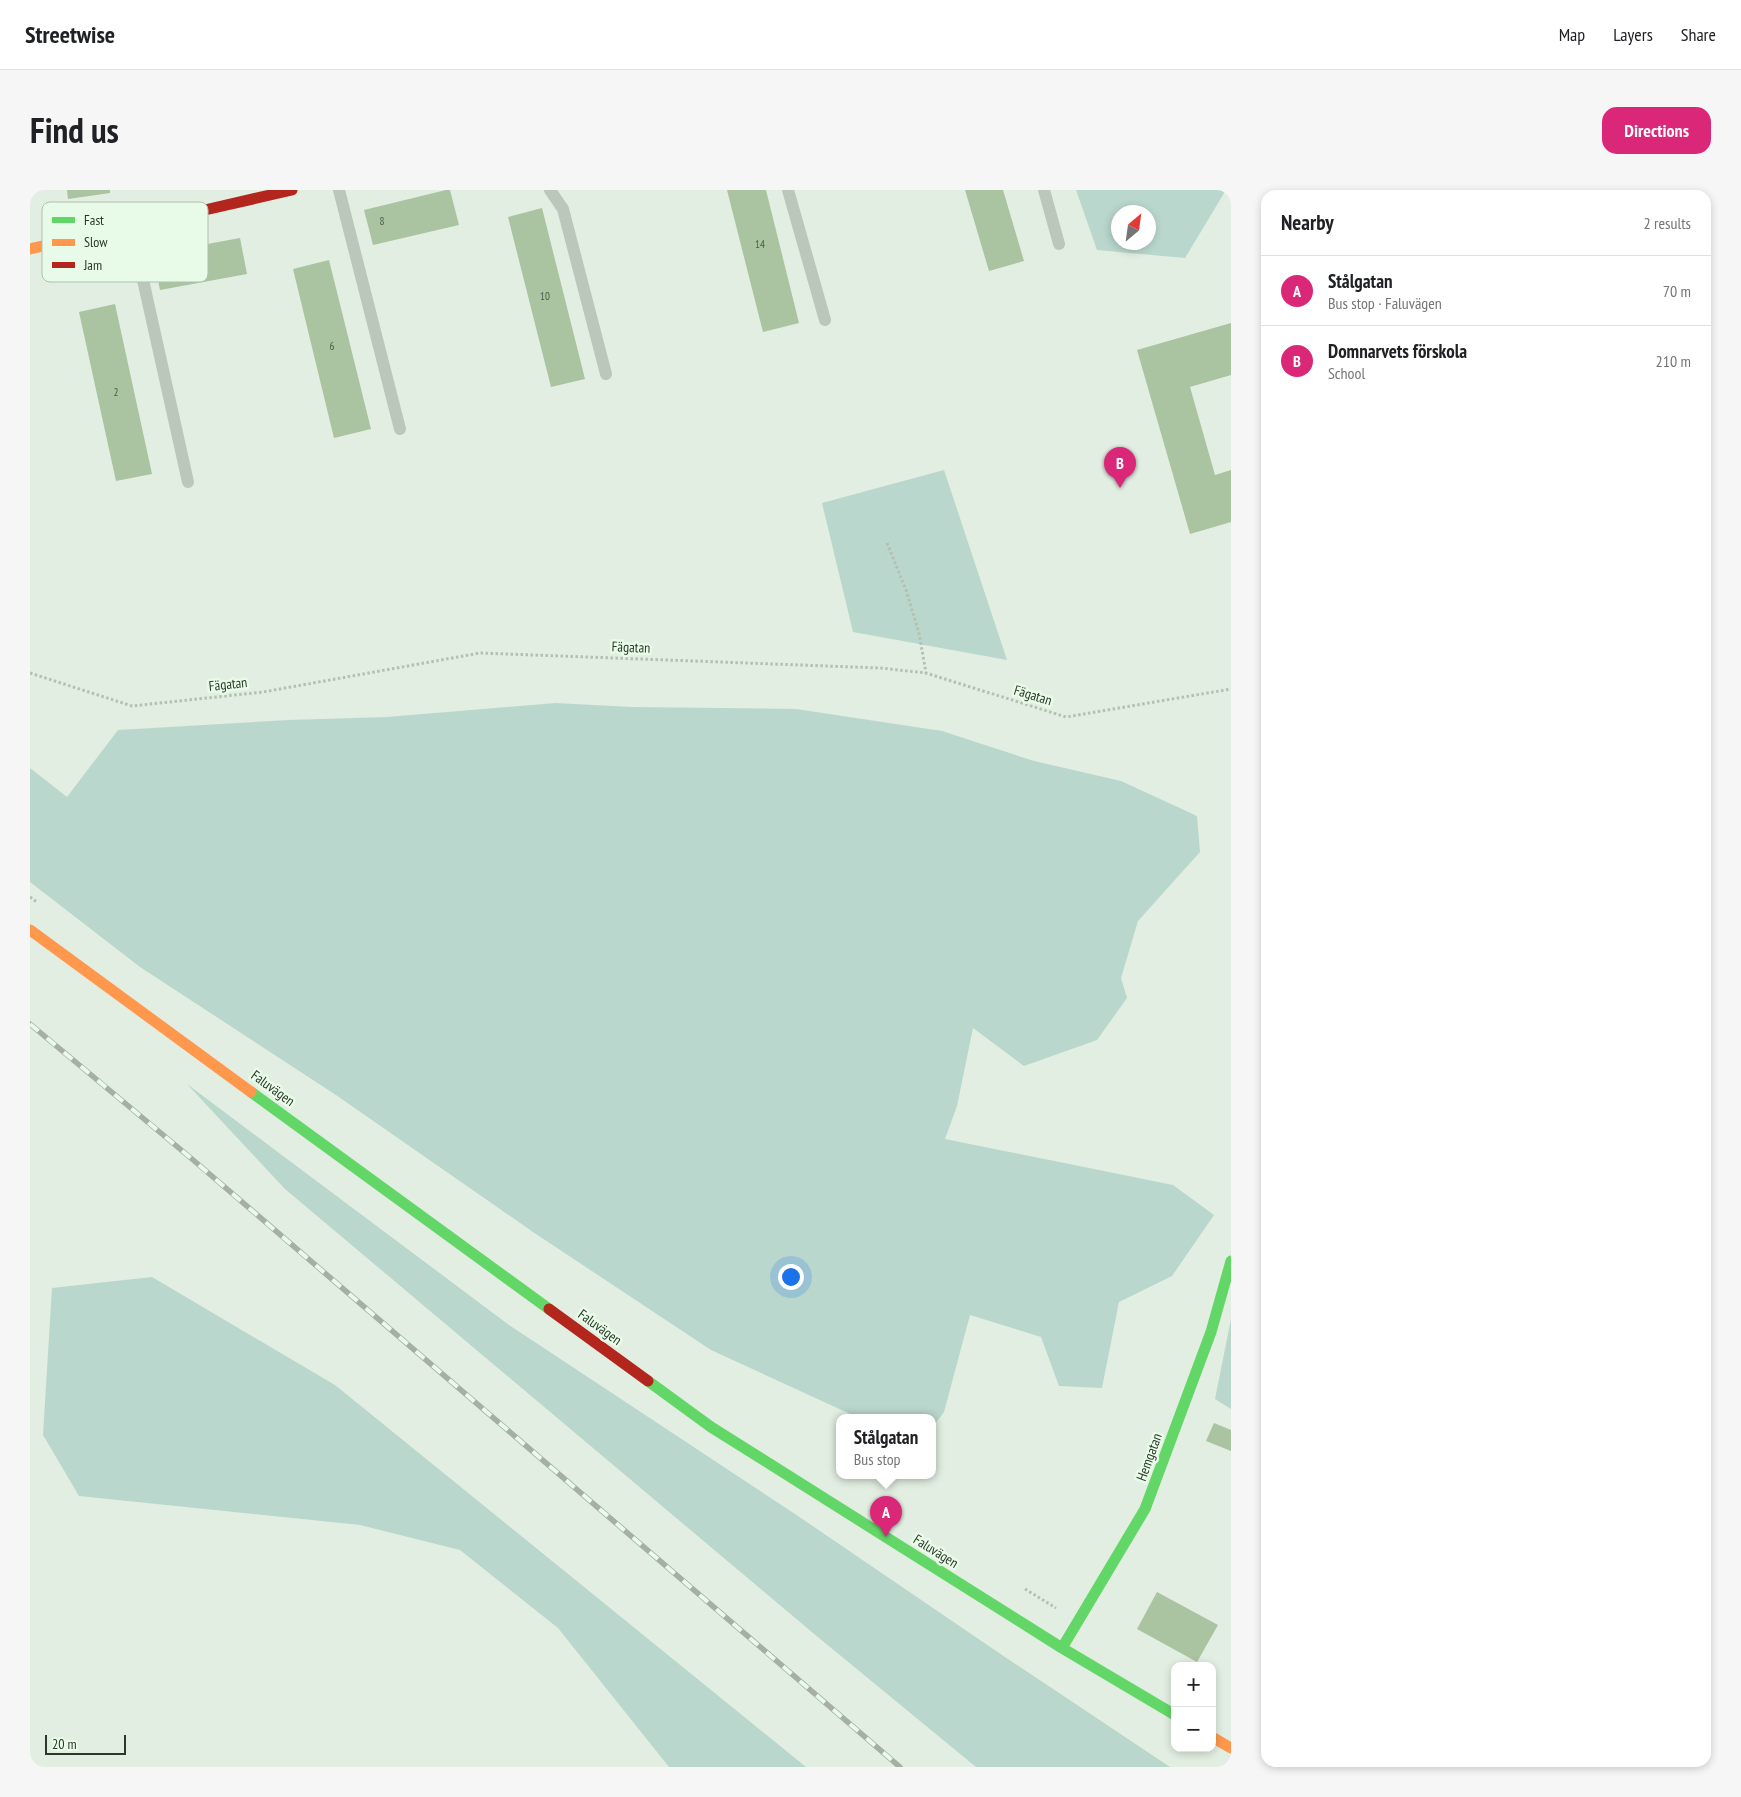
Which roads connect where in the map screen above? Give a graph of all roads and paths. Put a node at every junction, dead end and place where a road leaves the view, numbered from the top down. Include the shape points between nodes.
1 (292, 190) edge
2 (339, 190) edge
3 (550, 190) edge
4 (788, 190) edge
5 (1044, 190) edge
6 (208, 209) edge
7 (1059, 244) dead end
8 (143, 282) edge
9 (825, 320) dead end
10 (606, 374) dead end
11 (400, 429) dead end
12 (188, 482) dead end
13 (887, 543) dead end
14 (30, 673) edge
15 (926, 673) junction
16 (1231, 689) edge
17 (30, 930) edge
18 (1231, 1260) edge
19 (1062, 1648) junction
20 (1171, 1713) edge
21 (1216, 1739) edge
22 (1231, 1748) edge

1 - 6 street
2 - 11 lane
3 - 10 lane via 563,209
4 - 9 lane
5 - 7 lane
8 - 12 lane
13 - 15 path via 920,632
14 - 15 path, Fägatan via 132,706 263,692 480,653 870,667
15 - 16 path, Fägatan via 1066,717
17 - 19 street, Faluvägen via 711,1427
18 - 19 street, Hemgatan via 1211,1332 1146,1509
19 - 20 street, Faluvägen
21 - 22 street

